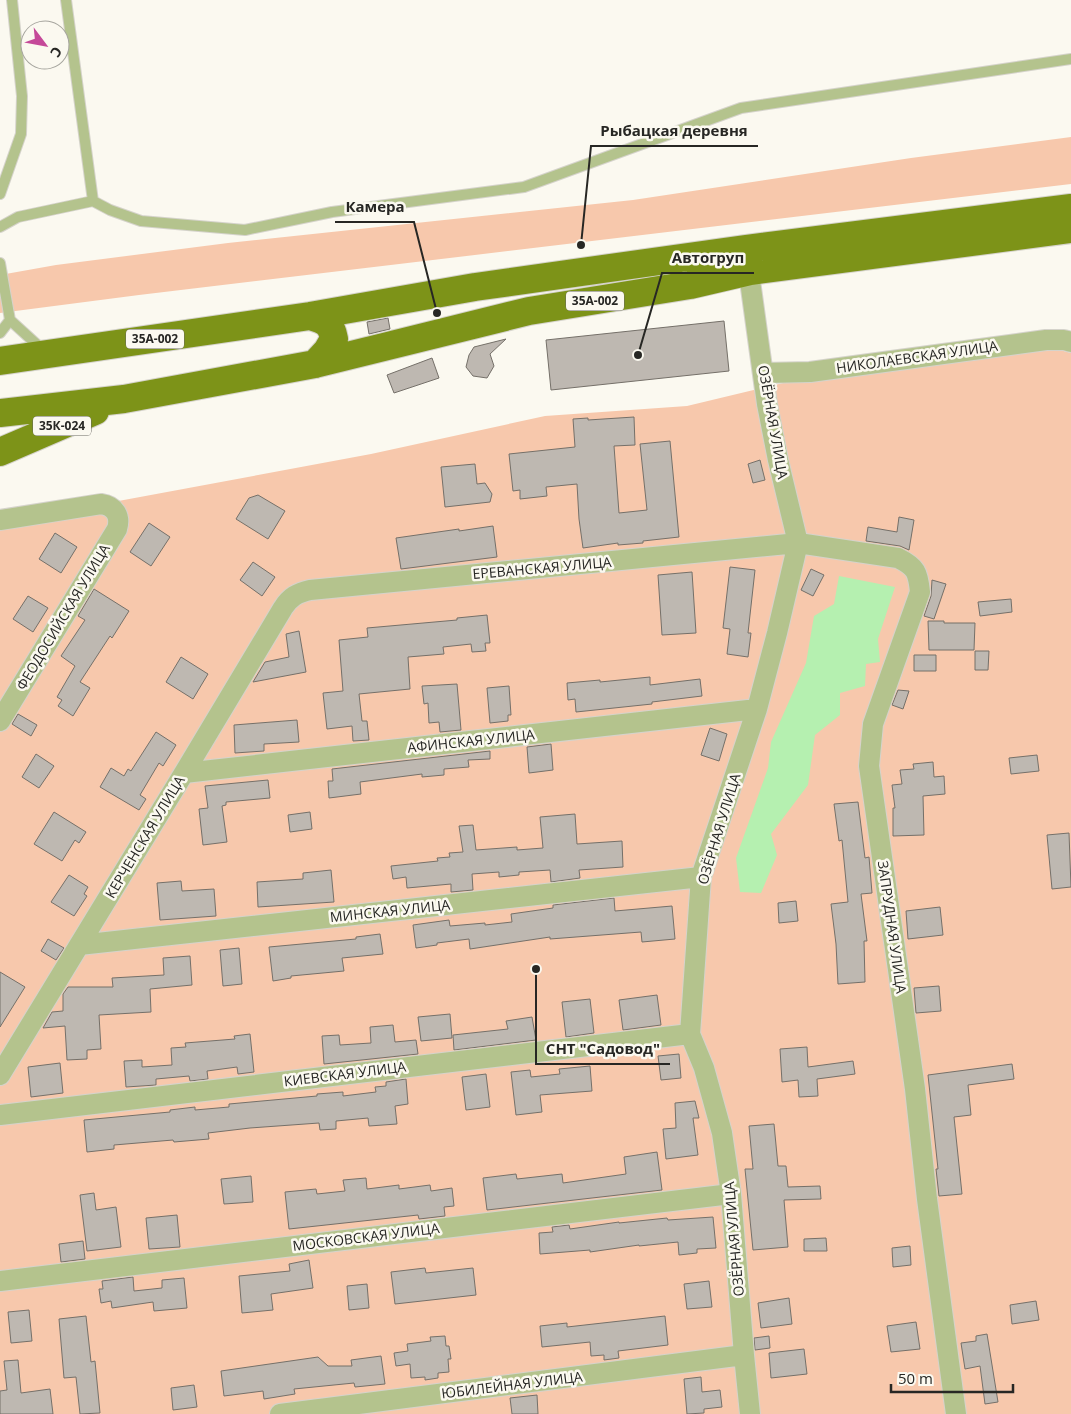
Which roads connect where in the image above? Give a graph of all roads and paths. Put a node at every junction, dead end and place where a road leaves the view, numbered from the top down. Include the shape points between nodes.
1 (12, 0) edge
2 (66, 0) edge
3 (1071, 59) edge
4 (0, 194) edge
5 (93, 200) junction
6 (1071, 208) edge
7 (0, 227) edge
8 (1071, 230) edge
9 (747, 260) junction
10 (0, 263) edge
11 (310, 316) junction
12 (10, 320) junction
13 (0, 333) edge
14 (1071, 342) edge
15 (49, 355) junction
16 (0, 361) edge
17 (314, 364) junction
18 (763, 373) junction
19 (124, 399) junction
20 (0, 413) edge
21 (0, 452) edge
22 (0, 520) edge
23 (798, 543) junction
24 (290, 599) joint
25 (757, 709) junction
26 (0, 721) edge
27 (184, 772) junction
28 (701, 877) junction
29 (79, 945) junction
30 (690, 1034) junction
31 (0, 1075) edge
32 (0, 1115) edge
33 (731, 1194) junction
34 (0, 1280) edge
35 (744, 1355) junction
36 (280, 1414) edge
37 (750, 1414) edge
38 (956, 1414) edge

1 - 4 lane via 22,96 21,134
2 - 5 lane
3 - 5 lane via 740,108 524,187 332,212 245,230 141,221
5 - 7 lane via 18,217
6 - 9 main road, 35А-002
8 - 9 main road, 35А-002
9 - 11 main road, 35А-002 via 475,287
9 - 17 main road, 35А-002 via 690,285 529,311
9 - 18 street, ОЗЁРНАЯ УЛИЦА
10 - 12 lane
11 - 15 main road, 35А-002
11 - 17 main road via 332,328 334,339
12 - 13 lane
12 - 15 lane
14 - 18 street, НИКОЛАЕВСКАЯ УЛИЦА via 1046,340 810,372
15 - 16 main road, 35А-002
17 - 19 main road, 35А-002
18 - 23 street, ОЗЁРНАЯ УЛИЦА via 778,460
19 - 20 main road, 35А-002
19 - 21 main road, 35К-024
22 - 26 street, ФЕОДОСИЙСКАЯ УЛИЦА via 102,504 112,508 119,517 117,529
23 - 24 street, ЕРЕВАНСКАЯ УЛИЦА via 310,590 299,592
23 - 25 street, ОЗЁРНАЯ УЛИЦА
23 - 38 street, ЗАПРУДНАЯ УЛИЦА via 898,558 910,564 917,572 919,582 917,602 873,724 870,766
24 - 27 street, КЕРЧЕНСКАЯ УЛИЦА
25 - 27 street, АФИНСКАЯ УЛИЦА
25 - 28 street, ОЗЁРНАЯ УЛИЦА
27 - 29 street, КЕРЧЕНСКАЯ УЛИЦА
28 - 29 street, МИНСКАЯ УЛИЦА
28 - 30 street, ОЗЁРНАЯ УЛИЦА
29 - 31 street, КЕРЧЕНСКАЯ УЛИЦА
30 - 32 street, КИЕВСКАЯ УЛИЦА
30 - 33 street, ОЗЁРНАЯ УЛИЦА via 704,1068 722,1133
33 - 34 street, МОСКОВСКАЯ УЛИЦА
33 - 35 street, ОЗЁРНАЯ УЛИЦА
35 - 36 street, ЮБИЛЕЙНАЯ УЛИЦА
35 - 37 street, ОЗЁРНАЯ УЛИЦА

